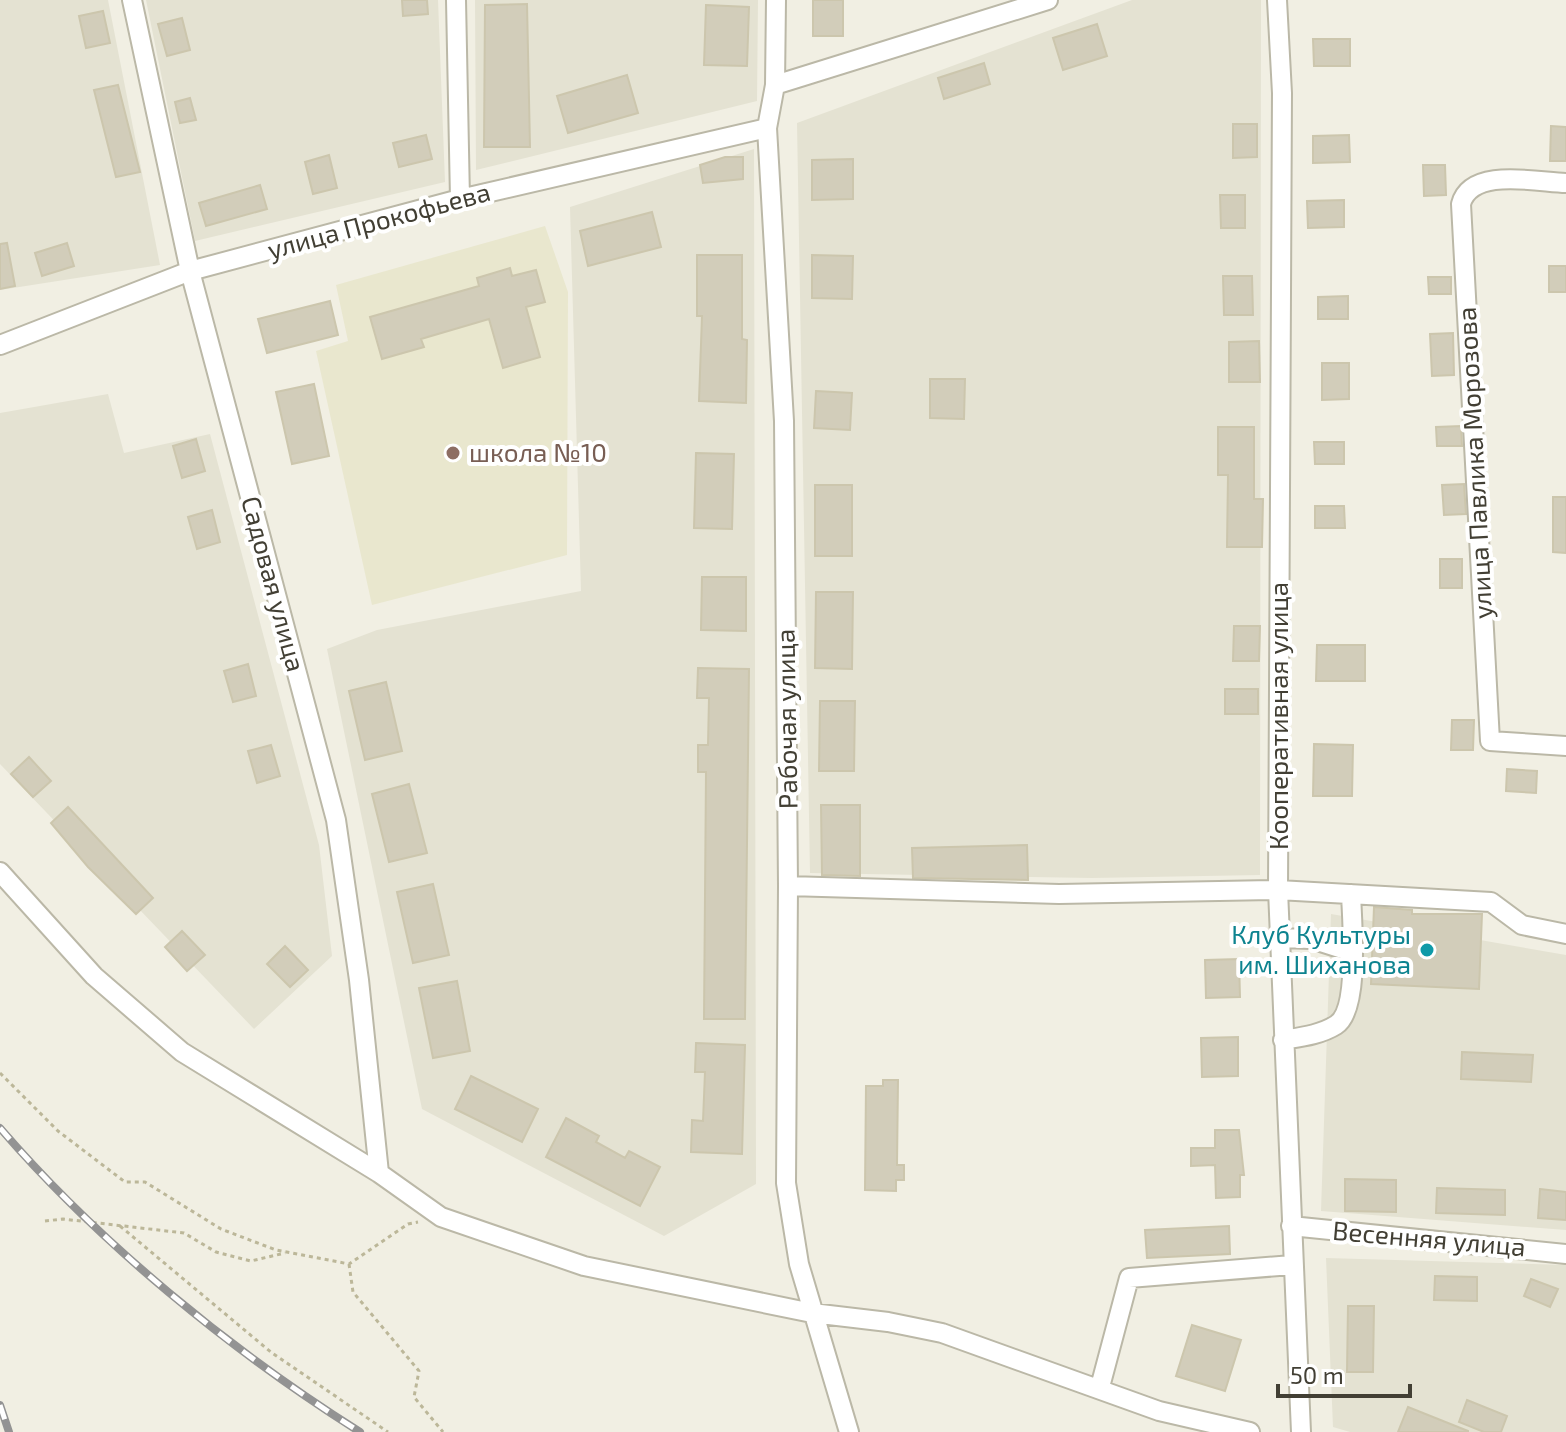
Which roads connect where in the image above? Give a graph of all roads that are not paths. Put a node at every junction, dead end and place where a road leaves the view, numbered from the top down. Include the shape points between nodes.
1 (132, 0) edge
2 (456, 0) edge
3 (776, 0) edge
4 (1048, 0) edge
5 (1277, 0) edge
6 (775, 85) junction
7 (767, 128) junction
8 (1566, 183) edge
9 (460, 199) junction
10 (190, 271) junction
11 (0, 345) edge
12 (1566, 746) edge
13 (0, 872) edge
14 (788, 886) junction
15 (1278, 890) junction
16 (1351, 894) junction
17 (1566, 934) edge
18 (1280, 938) junction
19 (1352, 952) junction
20 (1283, 1040) junction
21 (379, 1173) junction
22 (1291, 1226) junction
23 (1566, 1254) edge
24 (1292, 1265) junction
25 (812, 1313) junction
26 (1100, 1387) junction
27 (849, 1432) edge
28 (1250, 1432) edge
29 (1301, 1432) edge

1 - 10 street, Садовая улица
2 - 9 street
3 - 6 street, Рабочая улица
4 - 6 street
5 - 15 street, Кооперативная улица via 1282,93
6 - 7 street, Рабочая улица
7 - 9 street, улица Прокофьева
7 - 14 street, Рабочая улица via 784,421
8 - 12 street, улица Павлика Морозова via 1496,181 1469,187 1461,204 1490,741
9 - 10 street, улица Прокофьева
10 - 11 street, улица Прокофьева
10 - 21 street, Садовая улица via 336,820
13 - 21 street via 94,976 182,1052
14 - 15 street via 1059,894
14 - 25 street, Рабочая улица via 786,1183
15 - 16 street
15 - 18 street, Кооперативная улица
16 - 17 street via 1491,902 1522,925
16 - 19 street
18 - 19 street via 1311,939
18 - 20 street, Кооперативная улица
19 - 20 street via 1350,1008 1338,1024
20 - 22 street, Кооперативная улица
21 - 25 street via 441,1217 584,1266
22 - 23 street, Весенняя улица
22 - 24 street, Кооперативная улица
24 - 26 street via 1129,1278
24 - 29 street, Кооперативная улица
25 - 26 street via 942,1333
25 - 27 street, Рабочая улица
26 - 28 street via 1159,1411

